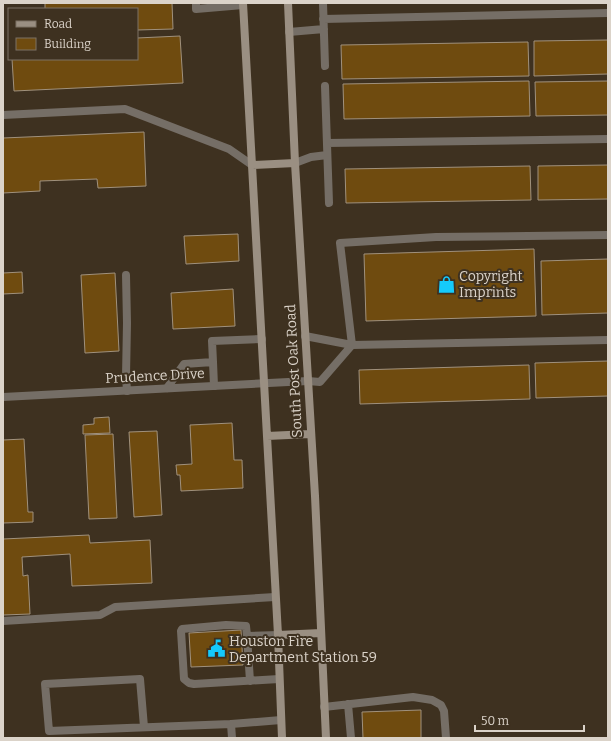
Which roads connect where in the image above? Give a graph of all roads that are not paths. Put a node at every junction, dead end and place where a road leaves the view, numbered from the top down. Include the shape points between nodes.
1 (196, 3) edge
2 (288, 3) edge
3 (323, 3) edge
4 (243, 4) edge
5 (608, 12) edge
6 (323, 19) junction
7 (324, 29) junction
8 (289, 32) junction
9 (325, 66) dead end
10 (325, 86) dead end
11 (3, 115) edge
12 (608, 139) edge
13 (327, 144) junction
14 (327, 155) junction
15 (295, 162) junction
16 (252, 165) junction
17 (329, 203) dead end
18 (608, 235) edge
19 (126, 275) dead end
20 (305, 336) junction
21 (262, 339) junction
22 (608, 340) edge
23 (352, 345) junction
24 (213, 362) junction
25 (308, 381) junction
26 (264, 383) junction
27 (214, 386) junction
28 (167, 388) junction
29 (127, 391) junction
30 (3, 397) edge
31 (310, 434) junction
32 (267, 436) junction
33 (275, 597) junction
34 (3, 621) edge
35 (321, 633) junction
36 (278, 635) junction
37 (247, 636) junction
38 (279, 679) junction
39 (250, 681) junction
40 (348, 704) junction
41 (324, 707) junction
42 (281, 720) junction
43 (231, 724) junction
44 (144, 727) junction
45 (232, 738) edge
46 (282, 738) edge
47 (326, 738) edge
48 (351, 738) edge
49 (446, 738) edge

1 - 4 street via 196,9
2 - 8 main road, South Post Oak Road
3 - 6 street
4 - 16 main road
5 - 6 street
6 - 7 street
7 - 8 street
7 - 9 street
8 - 15 main road, South Post Oak Road
10 - 13 street
11 - 16 street via 125,109 229,149
12 - 13 street
13 - 14 street
14 - 15 street
14 - 17 street
15 - 16 main road
15 - 20 main road, South Post Oak Road
16 - 21 main road
18 - 23 street via 436,237 340,243
19 - 29 street
20 - 23 street
20 - 25 main road, South Post Oak Road
21 - 24 street via 212,341
21 - 26 main road
22 - 23 street
23 - 25 street, Prudence Drive via 320,382
24 - 27 street
24 - 28 street via 184,364
25 - 26 street, Prudence Drive
25 - 31 main road, South Post Oak Road
26 - 27 street, Prudence Drive
26 - 32 main road
27 - 28 street, Prudence Drive
28 - 29 street, Prudence Drive
29 - 30 street, Prudence Drive
31 - 32 main road
31 - 35 main road, South Post Oak Road
32 - 33 main road
33 - 34 street via 115,607 100,615
33 - 36 main road
35 - 36 main road
35 - 41 main road, South Post Oak Road
36 - 37 street
36 - 38 main road
37 - 39 street
37 - 39 street via 246,626 182,628 182,665 184,679 189,683
38 - 39 street
38 - 42 main road
40 - 41 street
40 - 48 street
40 - 49 street via 413,697 432,700 441,705 444,711
41 - 47 main road, South Post Oak Road
42 - 43 street
42 - 46 main road
43 - 44 street
43 - 45 street
44 - 44 street via 48,731 45,684 140,678

